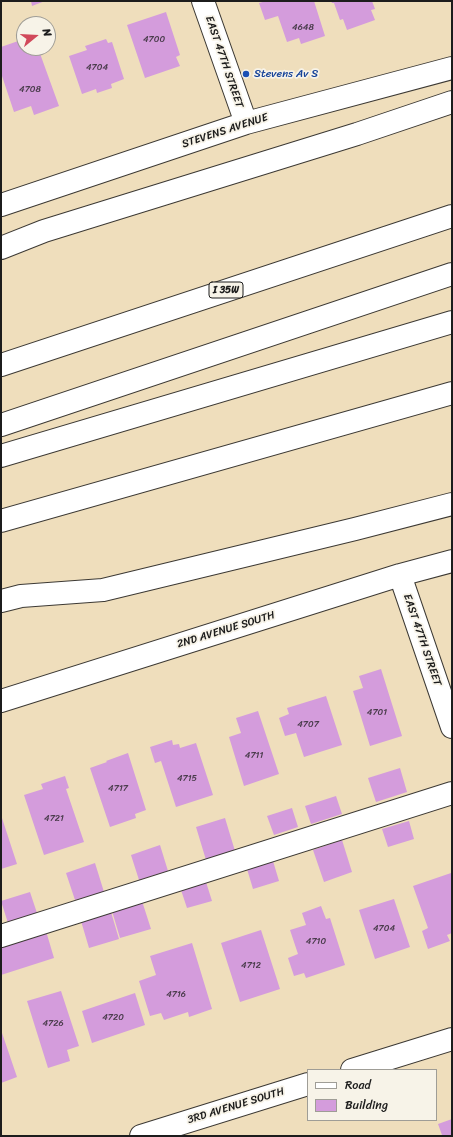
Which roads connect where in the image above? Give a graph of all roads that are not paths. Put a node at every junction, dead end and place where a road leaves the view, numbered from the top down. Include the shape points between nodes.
1 (203, 1) edge
2 (452, 68) edge
3 (452, 102) edge
4 (246, 123) junction
5 (1, 205) edge
6 (452, 216) edge
7 (1, 248) edge
8 (452, 274) edge
9 (452, 322) edge
10 (1, 364) edge
11 (452, 393) edge
12 (1, 424) edge
13 (1, 456) edge
14 (452, 504) edge
15 (1, 521) edge
16 (452, 561) edge
17 (400, 575) junction
18 (1, 601) edge
19 (1, 701) edge
20 (452, 727) edge
21 (452, 793) edge
22 (1, 936) edge
23 (452, 1039) edge
24 (355, 1069) edge
25 (307, 1084) edge
26 (141, 1136) edge

1 - 4 main road, EAST 47TH STREET
2 - 4 main road, STEVENS AVENUE
3 - 7 main road via 44,231
4 - 5 main road, STEVENS AVENUE
6 - 10 main road, I 35W
8 - 12 main road
9 - 13 main road
11 - 15 main road
14 - 18 main road via 103,590 21,596
16 - 17 main road, 2ND AVENUE SOUTH
17 - 19 main road, 2ND AVENUE SOUTH
17 - 20 main road, EAST 47TH STREET
21 - 22 main road
23 - 24 main road
25 - 26 main road, 3RD AVENUE SOUTH

